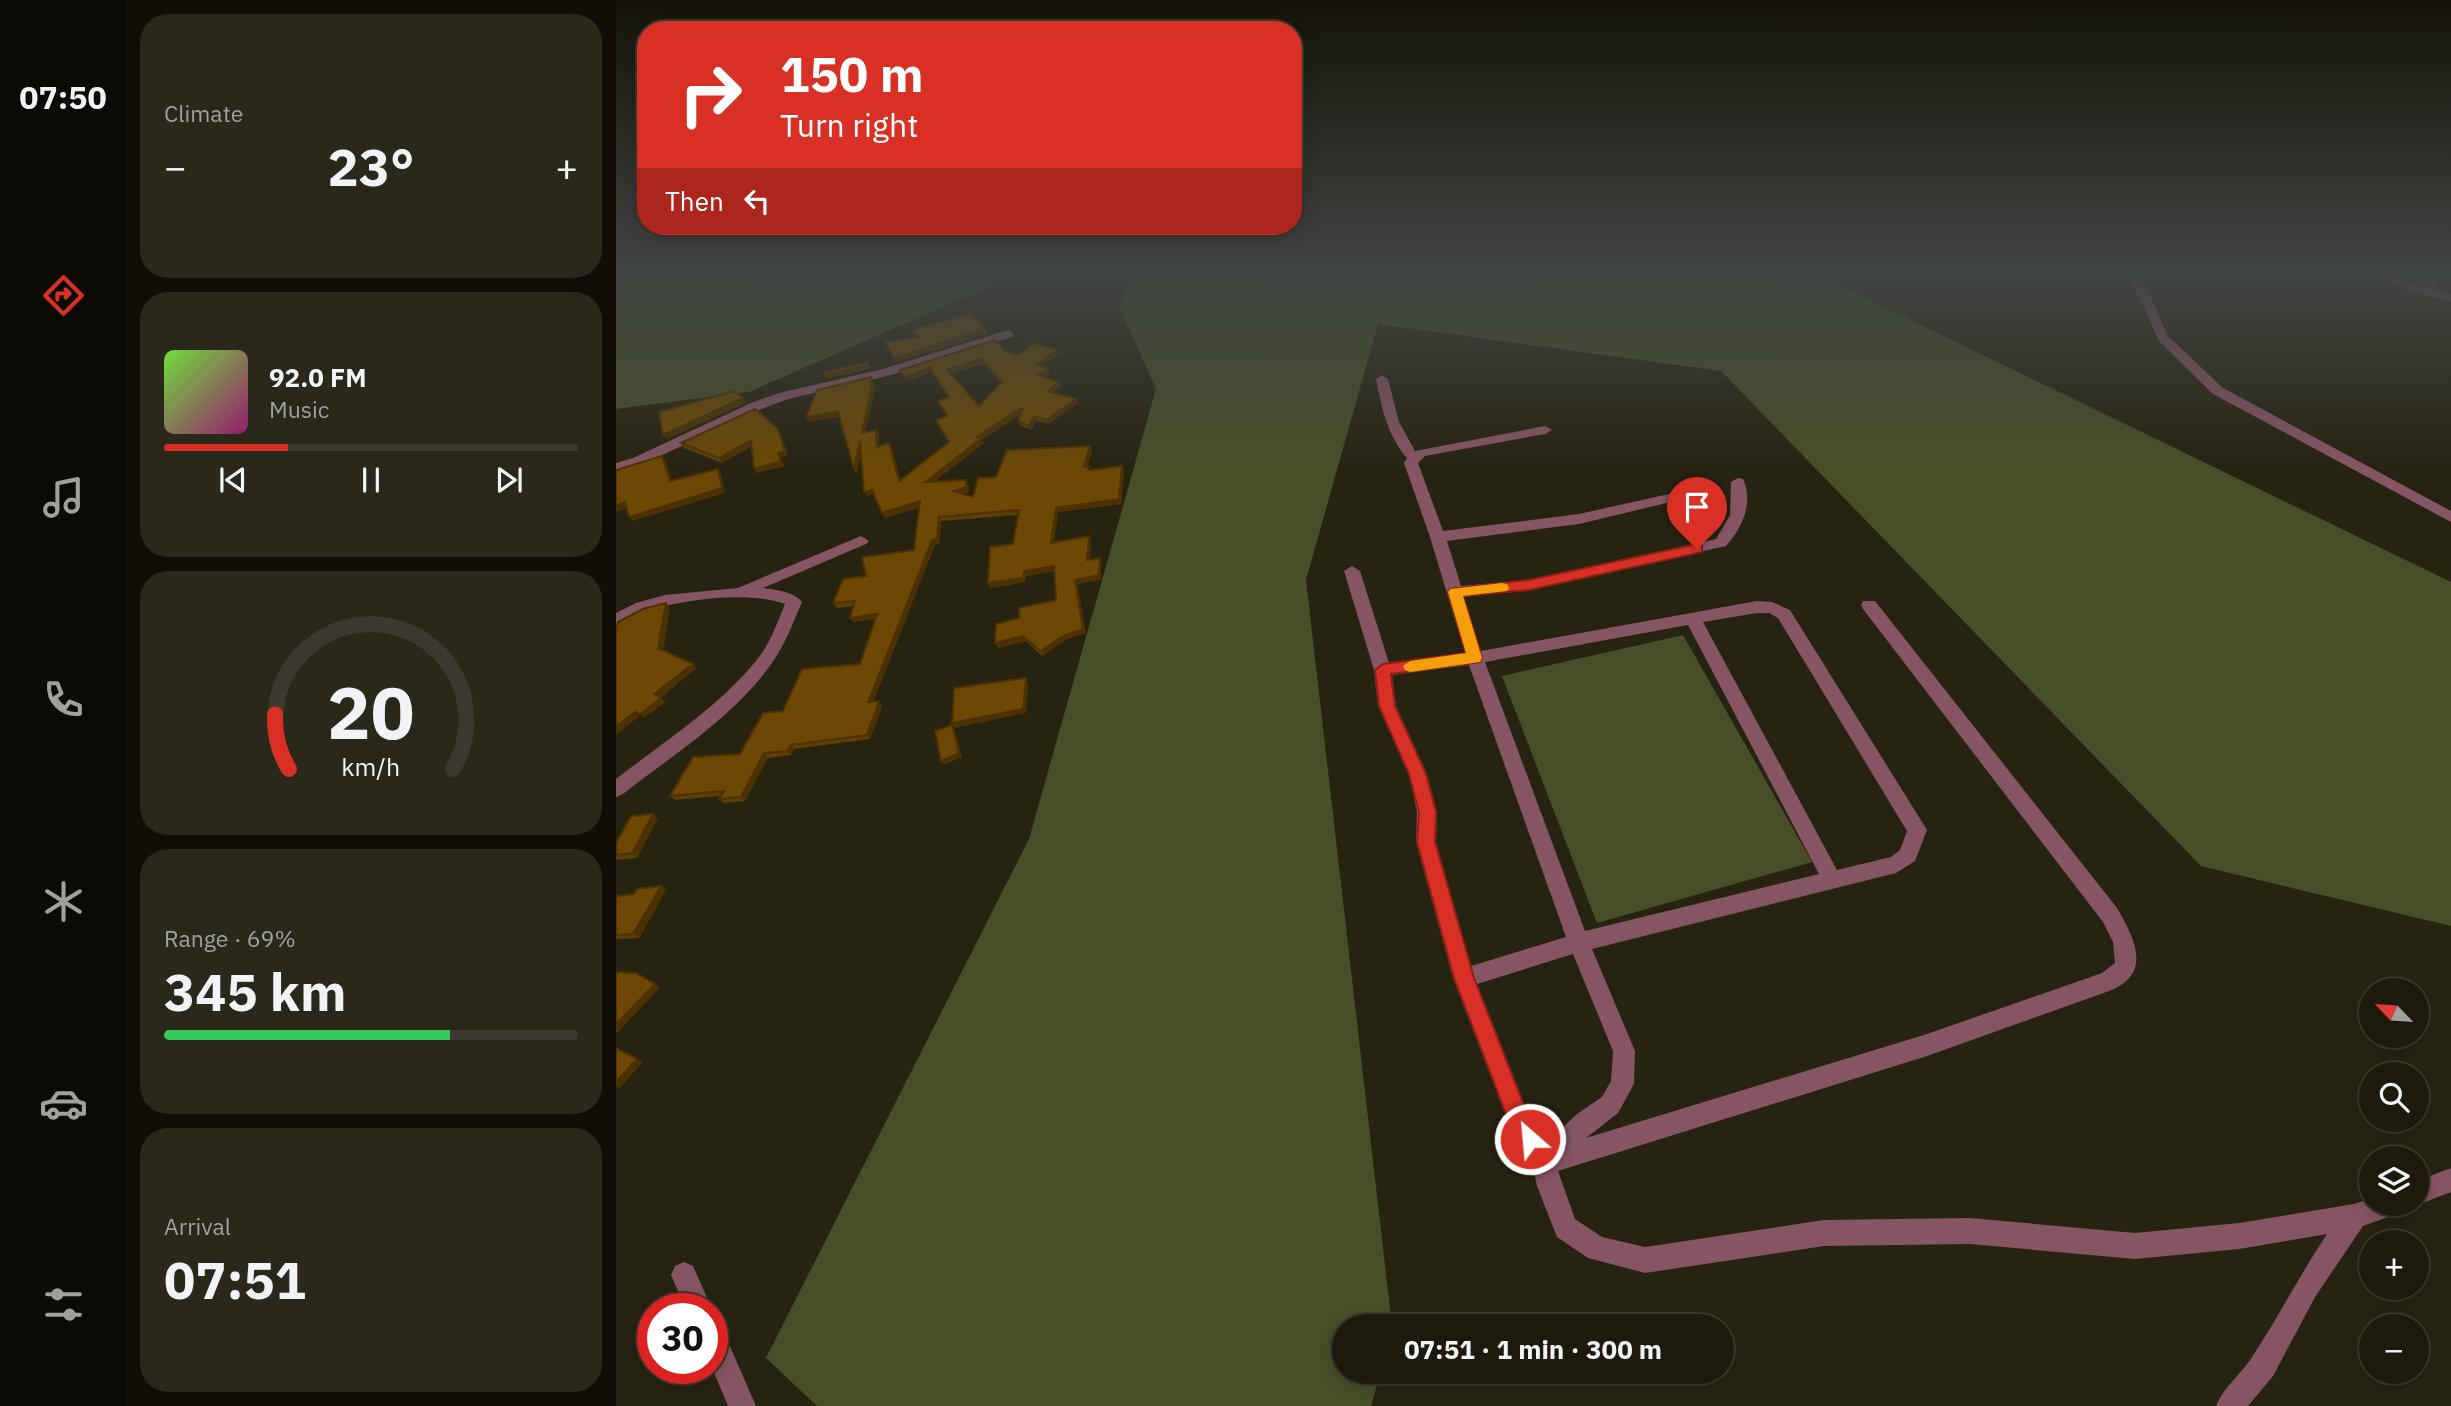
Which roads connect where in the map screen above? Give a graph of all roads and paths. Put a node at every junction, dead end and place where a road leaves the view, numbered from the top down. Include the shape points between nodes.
1 (990, 340) edge
2 (2165, 340) edge
3 (1382, 379) dead end
4 (1545, 430) dead end
5 (1414, 457) junction
6 (616, 467) edge
7 (1738, 482) dead end
8 (1678, 496) dead end
9 (2451, 517) edge
10 (1438, 537) junction
11 (861, 541) dead end
12 (1352, 571) dead end
13 (1455, 592) junction
14 (738, 593) junction
15 (1869, 605) dead end
16 (1693, 618) junction
17 (616, 620) edge
18 (1475, 658) junction
19 (1383, 670) junction
20 (616, 789) edge
21 (1832, 880) junction
22 (1581, 942) junction
23 (1464, 978) junction
24 (1544, 1163) junction
25 (2451, 1180) edge
26 (2429, 1188) edge
27 (2359, 1215) edge
28 (2354, 1217) junction
29 (684, 1275) dead end
30 (692, 1293) edge
31 (728, 1374) edge
32 (742, 1406) edge
33 (2231, 1406) edge

1 - 6 street via 887,372 784,396
2 - 9 street via 2218,391
3 - 5 street via 1394,430
4 - 5 street
5 - 10 street via 1411,463
7 - 13 street via 1740,511 1735,527 1721,544 1529,585
8 - 10 street via 1579,519
10 - 13 street
11 - 14 street
12 - 19 street
13 - 18 street
14 - 17 street via 648,604
14 - 20 street via 770,594 794,602 779,639 709,717
15 - 24 street via 2110,915 2123,938 2127,958 2123,971 2109,981 1927,1045
16 - 18 street
16 - 21 street
16 - 21 street via 1756,607 1784,614 1917,830 1908,855 1896,864
18 - 19 street
18 - 22 street
19 - 23 street via 1387,706 1418,774 1427,812 1426,842
21 - 22 street
22 - 23 street
22 - 24 street via 1624,1051 1622,1084 1611,1105 1585,1122
23 - 24 street via 1517,1115
24 - 28 street via 1566,1228 1597,1249 1646,1260 1824,1233 1970,1231 2134,1246 2239,1236
25 - 26 street
27 - 28 street
28 - 33 street via 2306,1288 2263,1366
29 - 30 street
31 - 32 street

